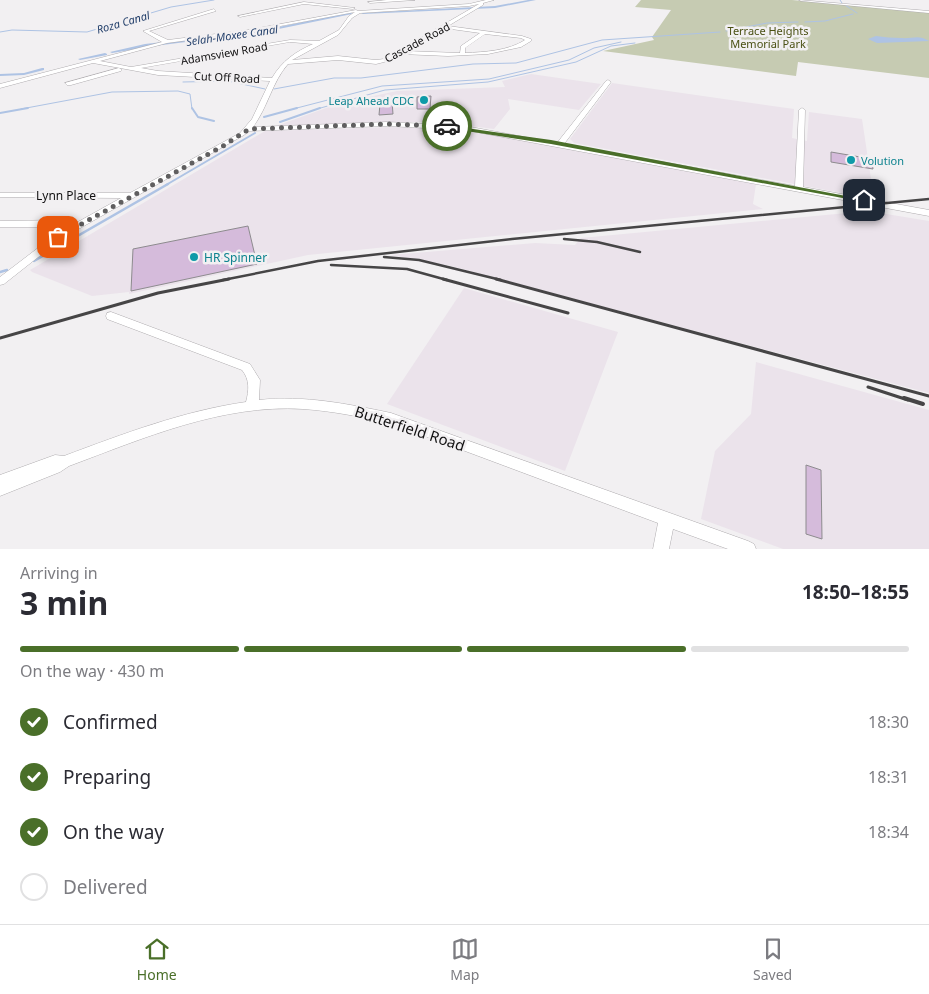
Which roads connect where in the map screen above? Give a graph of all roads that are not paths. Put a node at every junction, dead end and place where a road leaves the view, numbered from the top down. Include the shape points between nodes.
1 (376, 0) edge
2 (413, 0) edge
3 (492, 0) edge
4 (801, 0) edge
5 (370, 2) junction
6 (480, 6) junction
7 (357, 8) junction
8 (214, 10) dead end
9 (929, 12) edge
10 (240, 16) dead end
11 (445, 27) junction
12 (484, 32) junction
13 (164, 43) junction
14 (319, 43) junction
15 (400, 52) junction
16 (462, 54) junction
17 (91, 62) junction
18 (286, 62) junction
19 (126, 69) junction
20 (274, 80) junction
21 (608, 82) dead end
22 (69, 84) dead end
23 (0, 86) edge
24 (802, 110) dead end
25 (249, 129) junction
26 (560, 144) junction
27 (799, 188) junction
28 (0, 194) edge
29 (133, 196) junction
30 (929, 213) edge
31 (0, 224) edge
32 (77, 226) junction
33 (0, 282) edge
34 (111, 316) dead end
35 (252, 404) junction
36 (64, 462) junction
37 (0, 482) edge
38 (0, 490) edge
39 (667, 519) junction
40 (661, 549) edge
41 (748, 549) edge

1 - 5 street
2 - 5 street
3 - 6 street
4 - 9 street
5 - 7 street
6 - 7 street
6 - 11 street, Cascade Road
7 - 10 street via 304,3
7 - 13 street via 254,30
7 - 14 street via 344,28
8 - 13 street via 146,30
11 - 12 street
11 - 15 street, Cascade Road
12 - 16 street via 463,47
12 - 16 street via 529,40 503,51
13 - 17 street
14 - 18 street
14 - 19 street, Adamsview Road via 290,41
15 - 16 street via 430,56
15 - 18 street, Cascade Road via 380,62 338,58
17 - 19 street, Cut Off Road
17 - 23 street
18 - 20 street
19 - 20 street, Cut Off Road
19 - 22 street, Adamsview Road
20 - 25 street
21 - 26 street
24 - 27 street
25 - 26 street via 387,124 441,126
25 - 29 street
26 - 27 street
27 - 30 street
28 - 29 street, Lynn Place
29 - 32 street
31 - 32 street
32 - 33 street via 41,249
34 - 35 street via 246,367 256,382
35 - 36 street, Butterfield Road via 170,422
35 - 39 street, Butterfield Road via 346,407 391,418
36 - 37 street, Butterfield Road via 55,461
36 - 38 street, Butterfield Road
39 - 40 street
39 - 41 street, Butterfield Road

